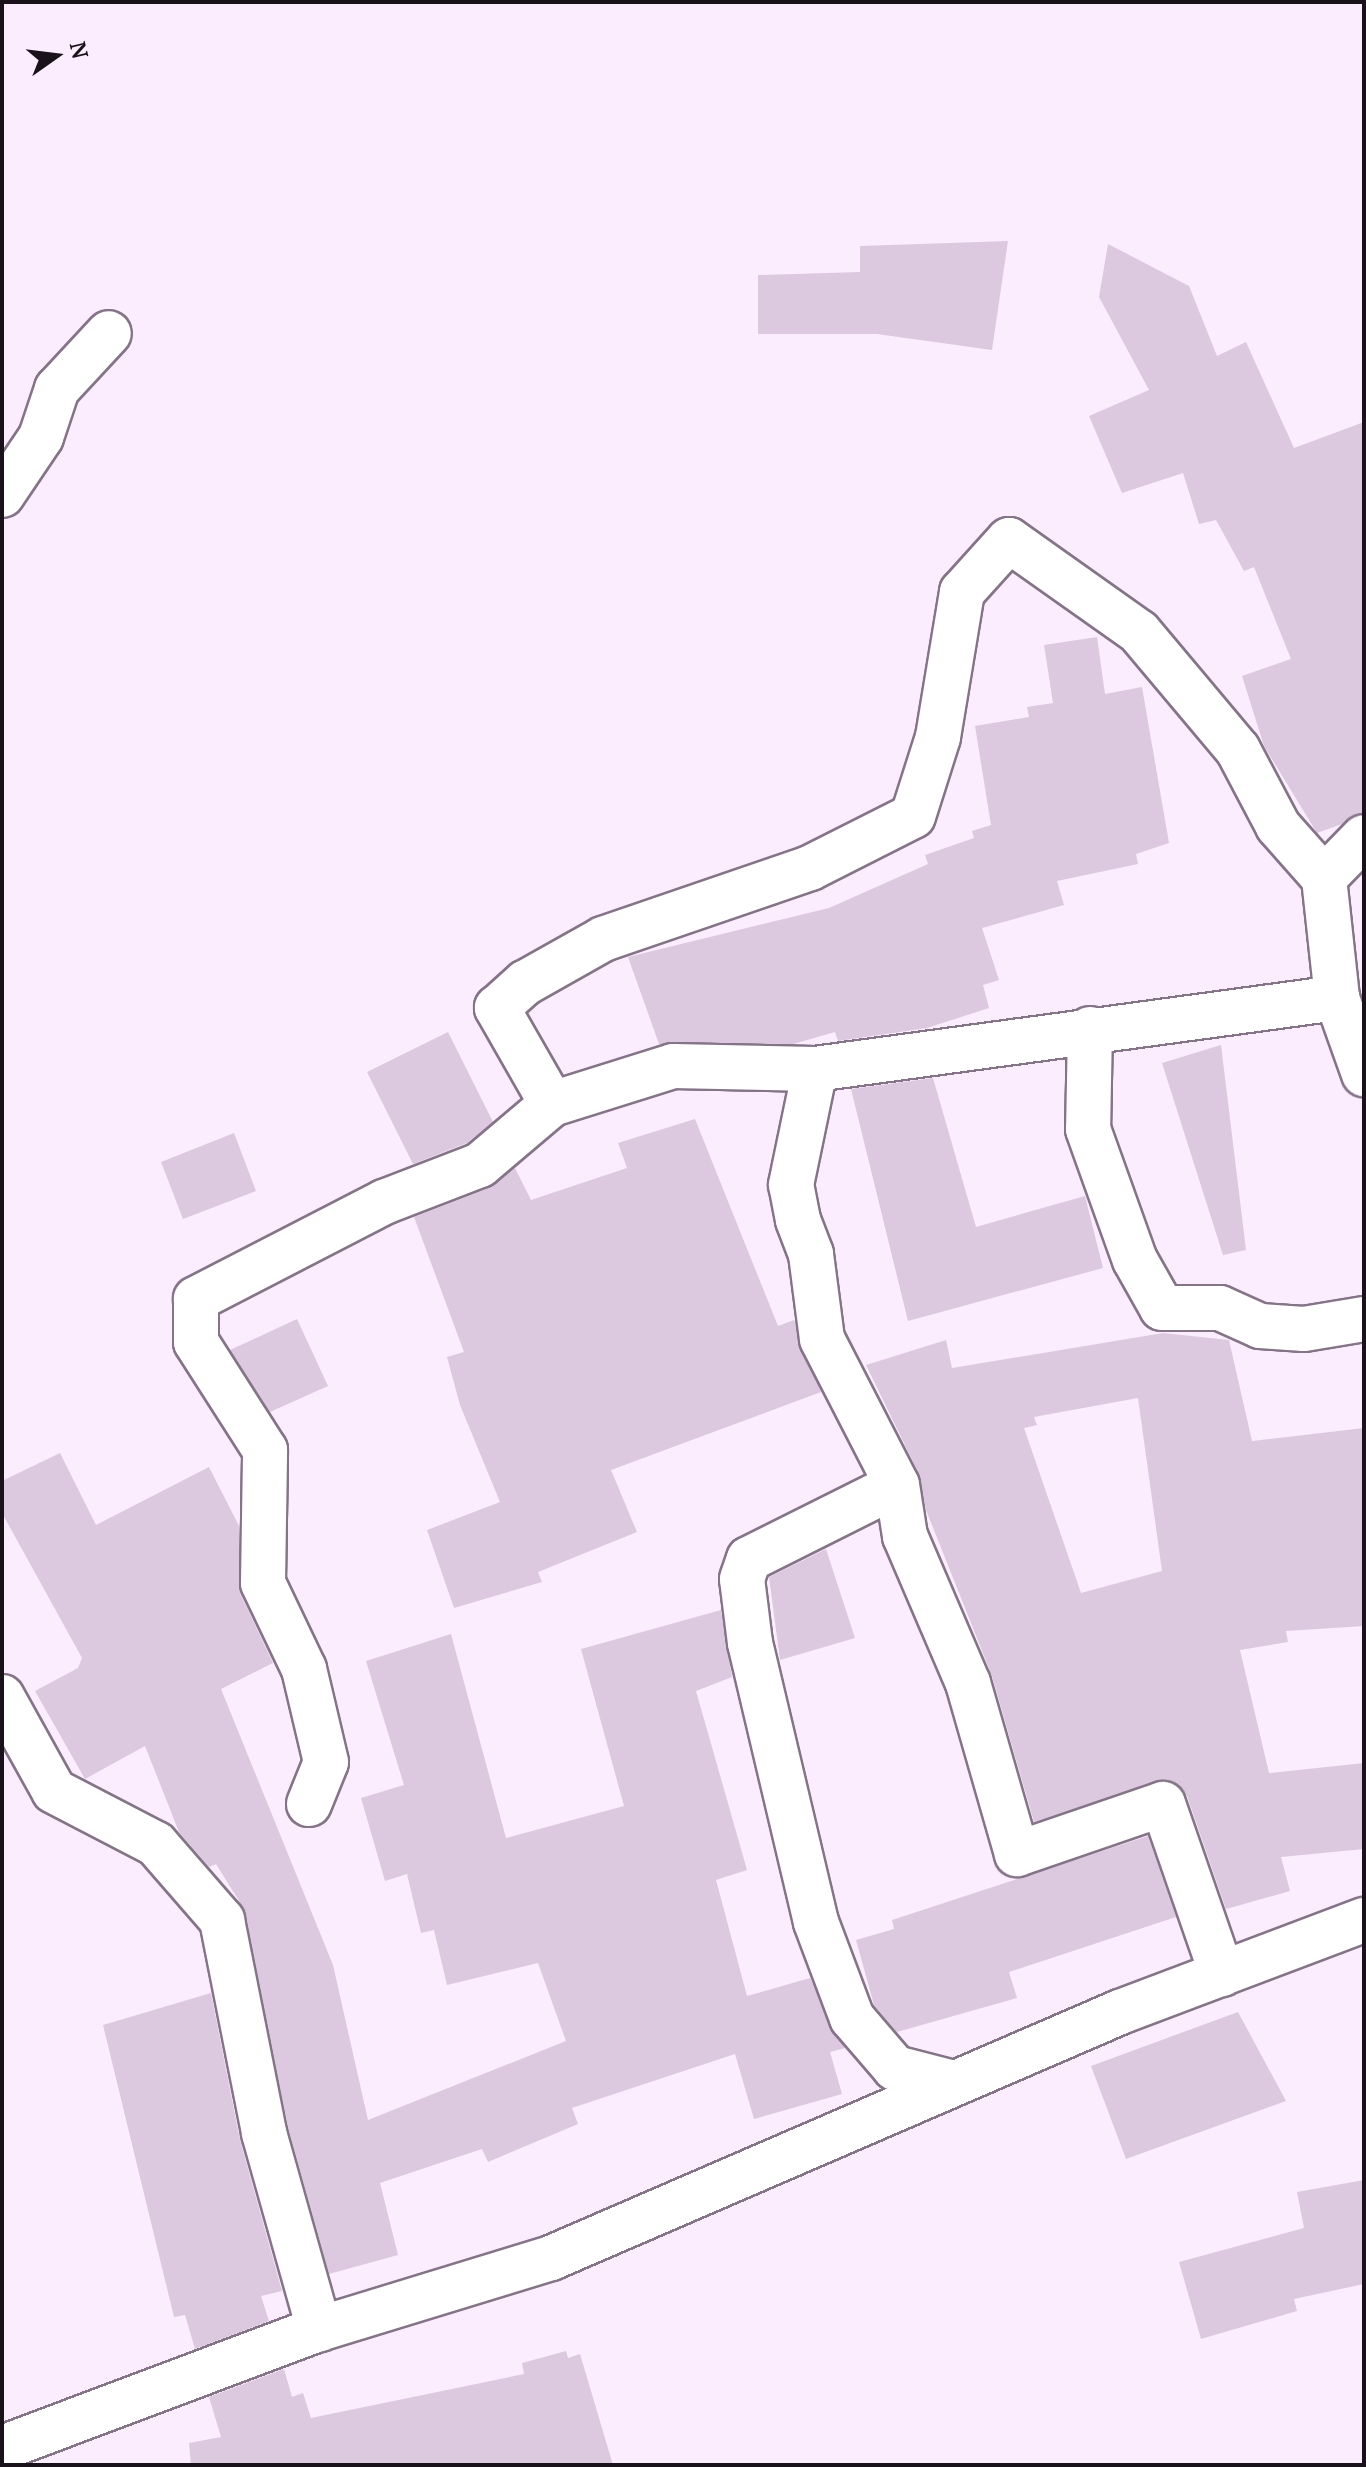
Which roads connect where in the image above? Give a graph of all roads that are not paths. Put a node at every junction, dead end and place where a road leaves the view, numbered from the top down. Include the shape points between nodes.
1 (109, 333) dead end
2 (2, 495) edge
3 (1364, 837) edge
4 (1324, 878) junction
5 (1337, 998) junction
6 (1090, 1029) junction
7 (815, 1069) junction
8 (1364, 1074) edge
9 (552, 1104) junction
10 (1364, 1319) edge
11 (897, 1485) junction
12 (2, 1697) edge
13 (309, 1804) dead end
14 (1364, 1920) edge
15 (1222, 1974) junction
16 (950, 2082) junction
17 (319, 2329) junction
18 (2, 2448) edge

1 - 2 street via 57,389 41,437
3 - 4 street
4 - 5 street
4 - 9 street via 1278,826 1238,750 1139,632 1009,540 962,592 938,737 913,816 810,868 603,939 525,983 497,1008
5 - 6 street
5 - 8 street
6 - 7 street
6 - 10 street via 1088,1129 1135,1260 1162,1308 1220,1308 1260,1326 1304,1329
7 - 9 street via 673,1066
7 - 11 street via 791,1185 811,1254 822,1339
9 - 13 street via 480,1165 384,1202 196,1299 196,1342 265,1450 263,1583 304,1669 326,1762
11 - 15 street via 905,1536 968,1683 1017,1854 1163,1804
11 - 16 street via 749,1559 742,1579 816,1922 852,2018 895,2068
12 - 17 street via 54,1791 156,1844 222,1920 264,2133
14 - 15 street
15 - 16 street
16 - 17 street via 551,2258
17 - 18 street

